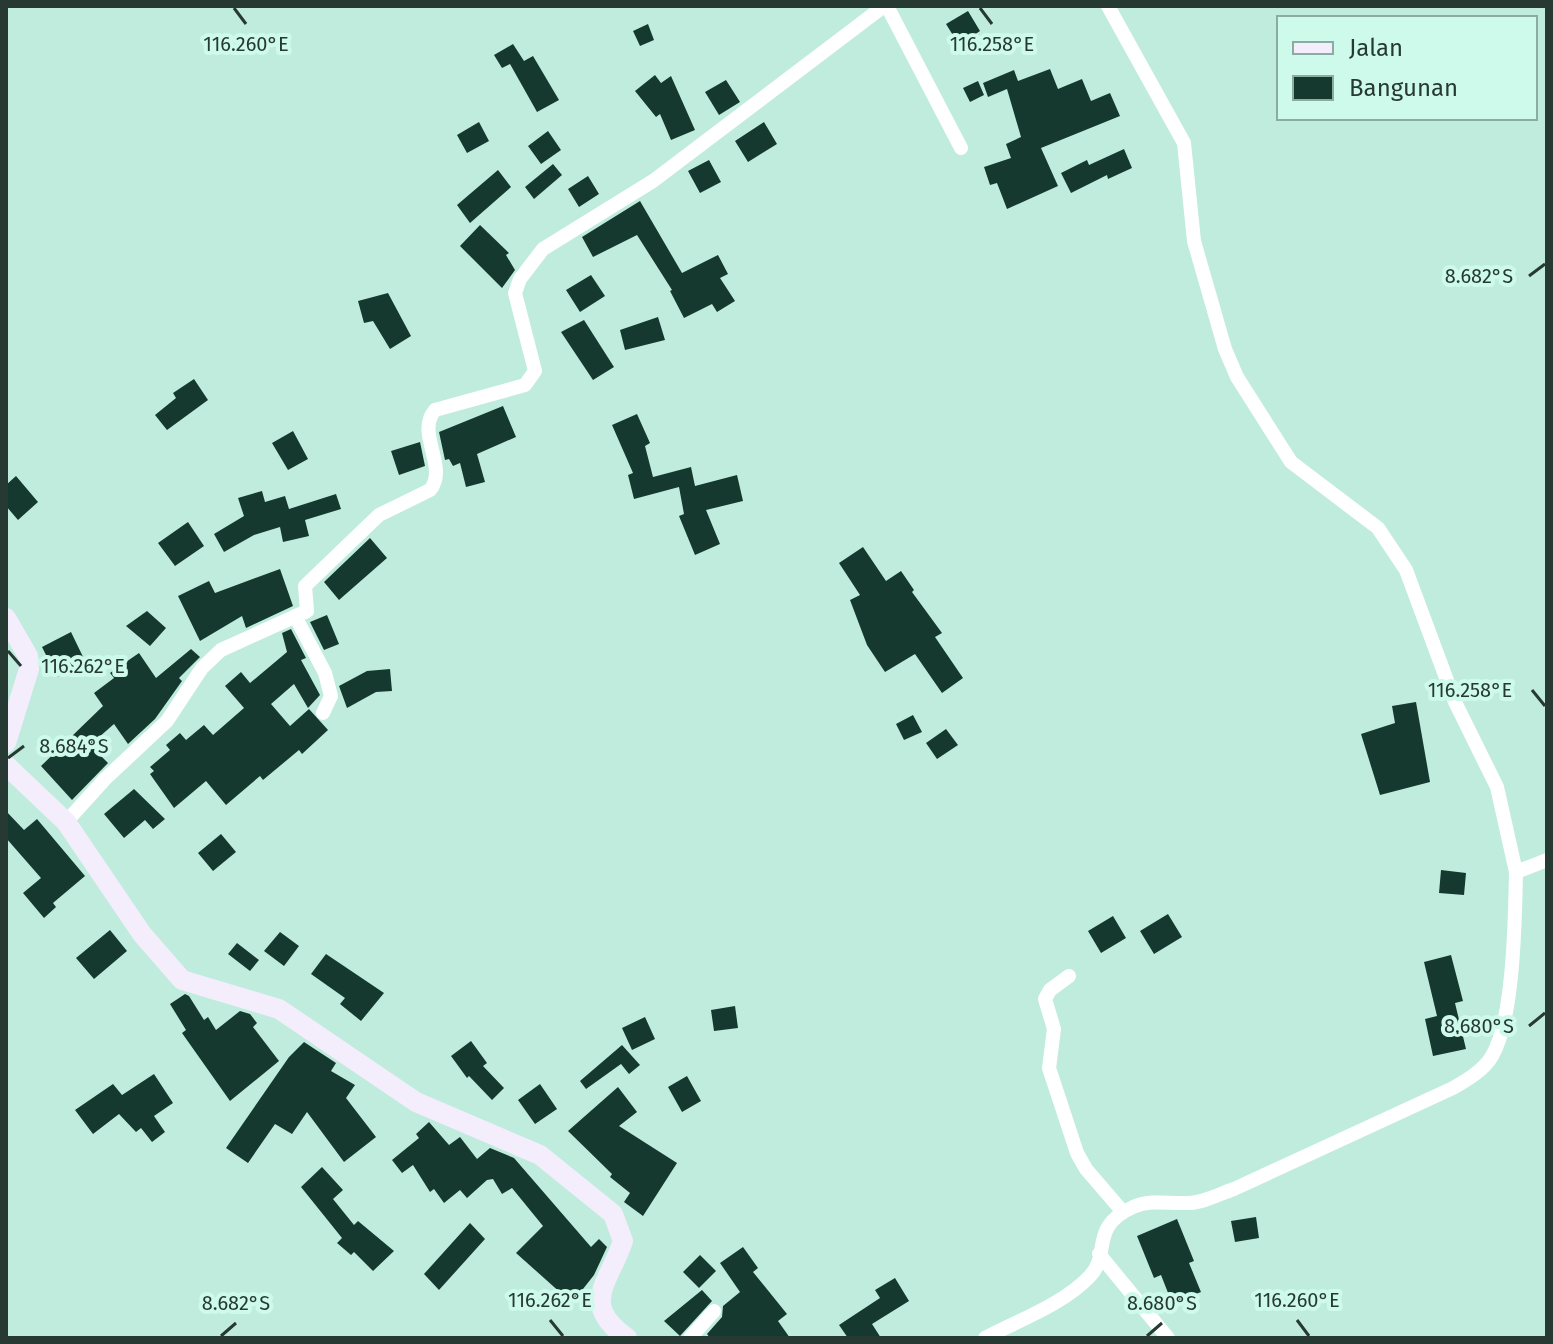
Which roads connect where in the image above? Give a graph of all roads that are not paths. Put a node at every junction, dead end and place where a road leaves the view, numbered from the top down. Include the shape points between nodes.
1 (886, 6) edge
2 (1108, 6) edge
3 (961, 148) dead end
4 (295, 616) junction
5 (6, 618) edge
6 (323, 713) dead end
7 (6, 743) edge
8 (6, 765) edge
9 (66, 822) junction
10 (1547, 860) edge
11 (1516, 872) junction
12 (1069, 976) dead end
13 (1123, 1212) junction
14 (1099, 1254) junction
15 (714, 1311) dead end
16 (627, 1338) edge
17 (690, 1338) edge
18 (985, 1338) edge
19 (1168, 1338) edge

1 - 3 street
1 - 4 street via 664,173 543,249 515,293 535,371 532,380 435,410 428,423 436,483 379,515 353,539 305,586 309,607
2 - 11 street via 1184,143 1194,241 1237,377 1291,462 1378,528 1406,570 1455,702 1497,787
4 - 6 street via 325,673 331,696
4 - 9 street via 221,650 202,668 167,721
5 - 7 street via 29,663
8 - 9 street
9 - 16 street via 151,946 182,980 279,1009 416,1102 540,1155 613,1214 623,1241 600,1305 607,1320
10 - 11 street
11 - 13 street via 1513,954 1499,1038 1493,1055 1475,1073 1234,1189 1199,1202 1145,1203
12 - 13 street via 1045,999 1054,1029 1049,1068 1082,1164
13 - 14 street via 1103,1234
14 - 18 street via 1096,1269 1084,1282
14 - 19 street
15 - 17 street

